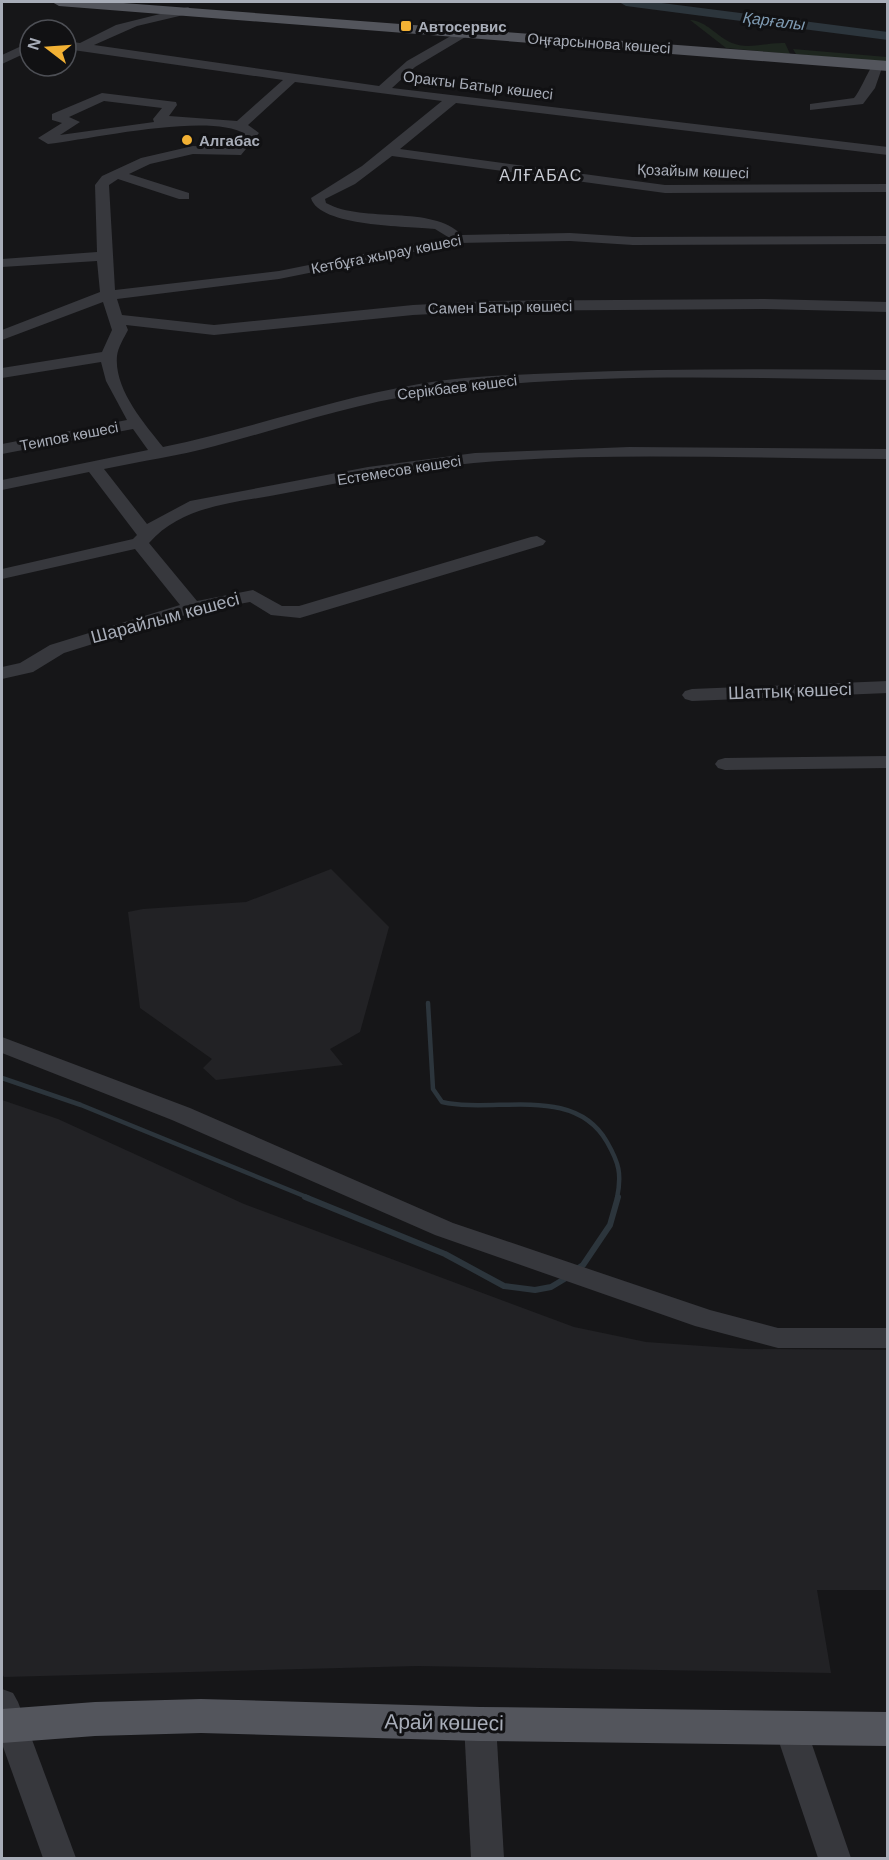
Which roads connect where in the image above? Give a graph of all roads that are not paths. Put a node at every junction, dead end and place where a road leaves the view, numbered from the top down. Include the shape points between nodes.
1 (59, 2) edge
2 (188, 11) junction
3 (463, 33) junction
4 (78, 46) edge
5 (83, 47) junction
6 (18, 52) edge
7 (2, 60) edge
8 (882, 66) edge
9 (292, 78) junction
10 (381, 91) junction
11 (453, 99) junction
12 (815, 107) dead end
13 (188, 121) junction
14 (240, 125) junction
15 (888, 151) edge
16 (392, 152) junction
17 (117, 174) junction
18 (888, 188) edge
19 (184, 196) dead end
20 (458, 239) junction
21 (888, 240) edge
22 (104, 256) junction
23 (2, 263) edge
24 (106, 295) junction
25 (888, 307) edge
26 (114, 319) junction
27 (2, 335) edge
28 (109, 356) junction
29 (2, 373) edge
30 (888, 375) edge
31 (137, 423) junction
32 (2, 449) edge
33 (159, 453) junction
34 (888, 454) edge
35 (94, 467) junction
36 (2, 485) edge
37 (142, 539) junction
38 (537, 541) dead end
39 (2, 574) edge
40 (192, 607) junction
41 (2, 673) edge
42 (888, 687) edge
43 (692, 695) dead end
44 (888, 762) edge
45 (725, 764) dead end
46 (2, 1045) edge
47 (888, 1338) edge
48 (4, 1718) edge
49 (480, 1724) junction
50 (790, 1727) junction
51 (888, 1729) edge
52 (55, 1858) edge
53 (488, 1858) edge
54 (836, 1858) edge

1 - 2 main road, Оңғарсынова көшесі
2 - 3 main road, Оңғарсынова көшесі
2 - 5 street via 123,25
3 - 8 main road, Оңғарсынова көшесі
3 - 10 street via 411,64
4 - 5 street, Оракты Батыр көшесі
5 - 9 street, Оракты Батыр көшесі
6 - 7 street
8 - 12 street via 858,100
9 - 10 street, Оракты Батыр көшесі
9 - 14 street
10 - 11 street, Оракты Батыр көшесі
11 - 15 street, Оракты Батыр көшесі
11 - 16 street
13 - 13 street via 159,119 171,105 102,97 57,117 73,122 45,138 68,139
13 - 14 street
14 - 17 street via 252,133 236,152 193,150 146,161
16 - 18 street, Қозайым көшесі via 665,189
16 - 20 street via 350,182 325,192 318,198 320,205 338,214 436,225 447,228
17 - 19 street
17 - 22 street via 102,184
20 - 21 street, Кетбұға жырау көшесі
20 - 24 street, Кетбұға жырау көшесі via 279,275
22 - 23 street
22 - 24 street
24 - 26 street
24 - 27 street, Кетбұға жырау көшесі
25 - 26 street, Самен Батыр көшесі via 765,303 490,306 214,330
26 - 28 street via 120,330
28 - 29 street
28 - 31 street via 112,375
30 - 33 street, Серікбаев көшесі via 657,373 419,388
31 - 32 street, Теипов көшесі
31 - 33 street
33 - 35 street, Серікбаев көшесі
34 - 37 street, Естемесов көшесі via 679,452 478,458 418,464 190,506 156,524
35 - 36 street, Серікбаев көшесі
35 - 37 street
37 - 39 street, Естемесов көшесі
37 - 40 street
38 - 40 street, Шарайлым көшесі via 300,612 278,611 253,596
40 - 41 street, Шарайлым көшесі via 57,649 26,668
42 - 43 street, Шаттық көшесі
44 - 45 street
46 - 47 street via 190,1118 444,1228 705,1319 778,1338
48 - 49 main road, Арай көшесі via 201,1716
48 - 52 street
49 - 50 main road, Арай көшесі
49 - 53 street
50 - 51 main road, Арай көшесі
50 - 54 street

